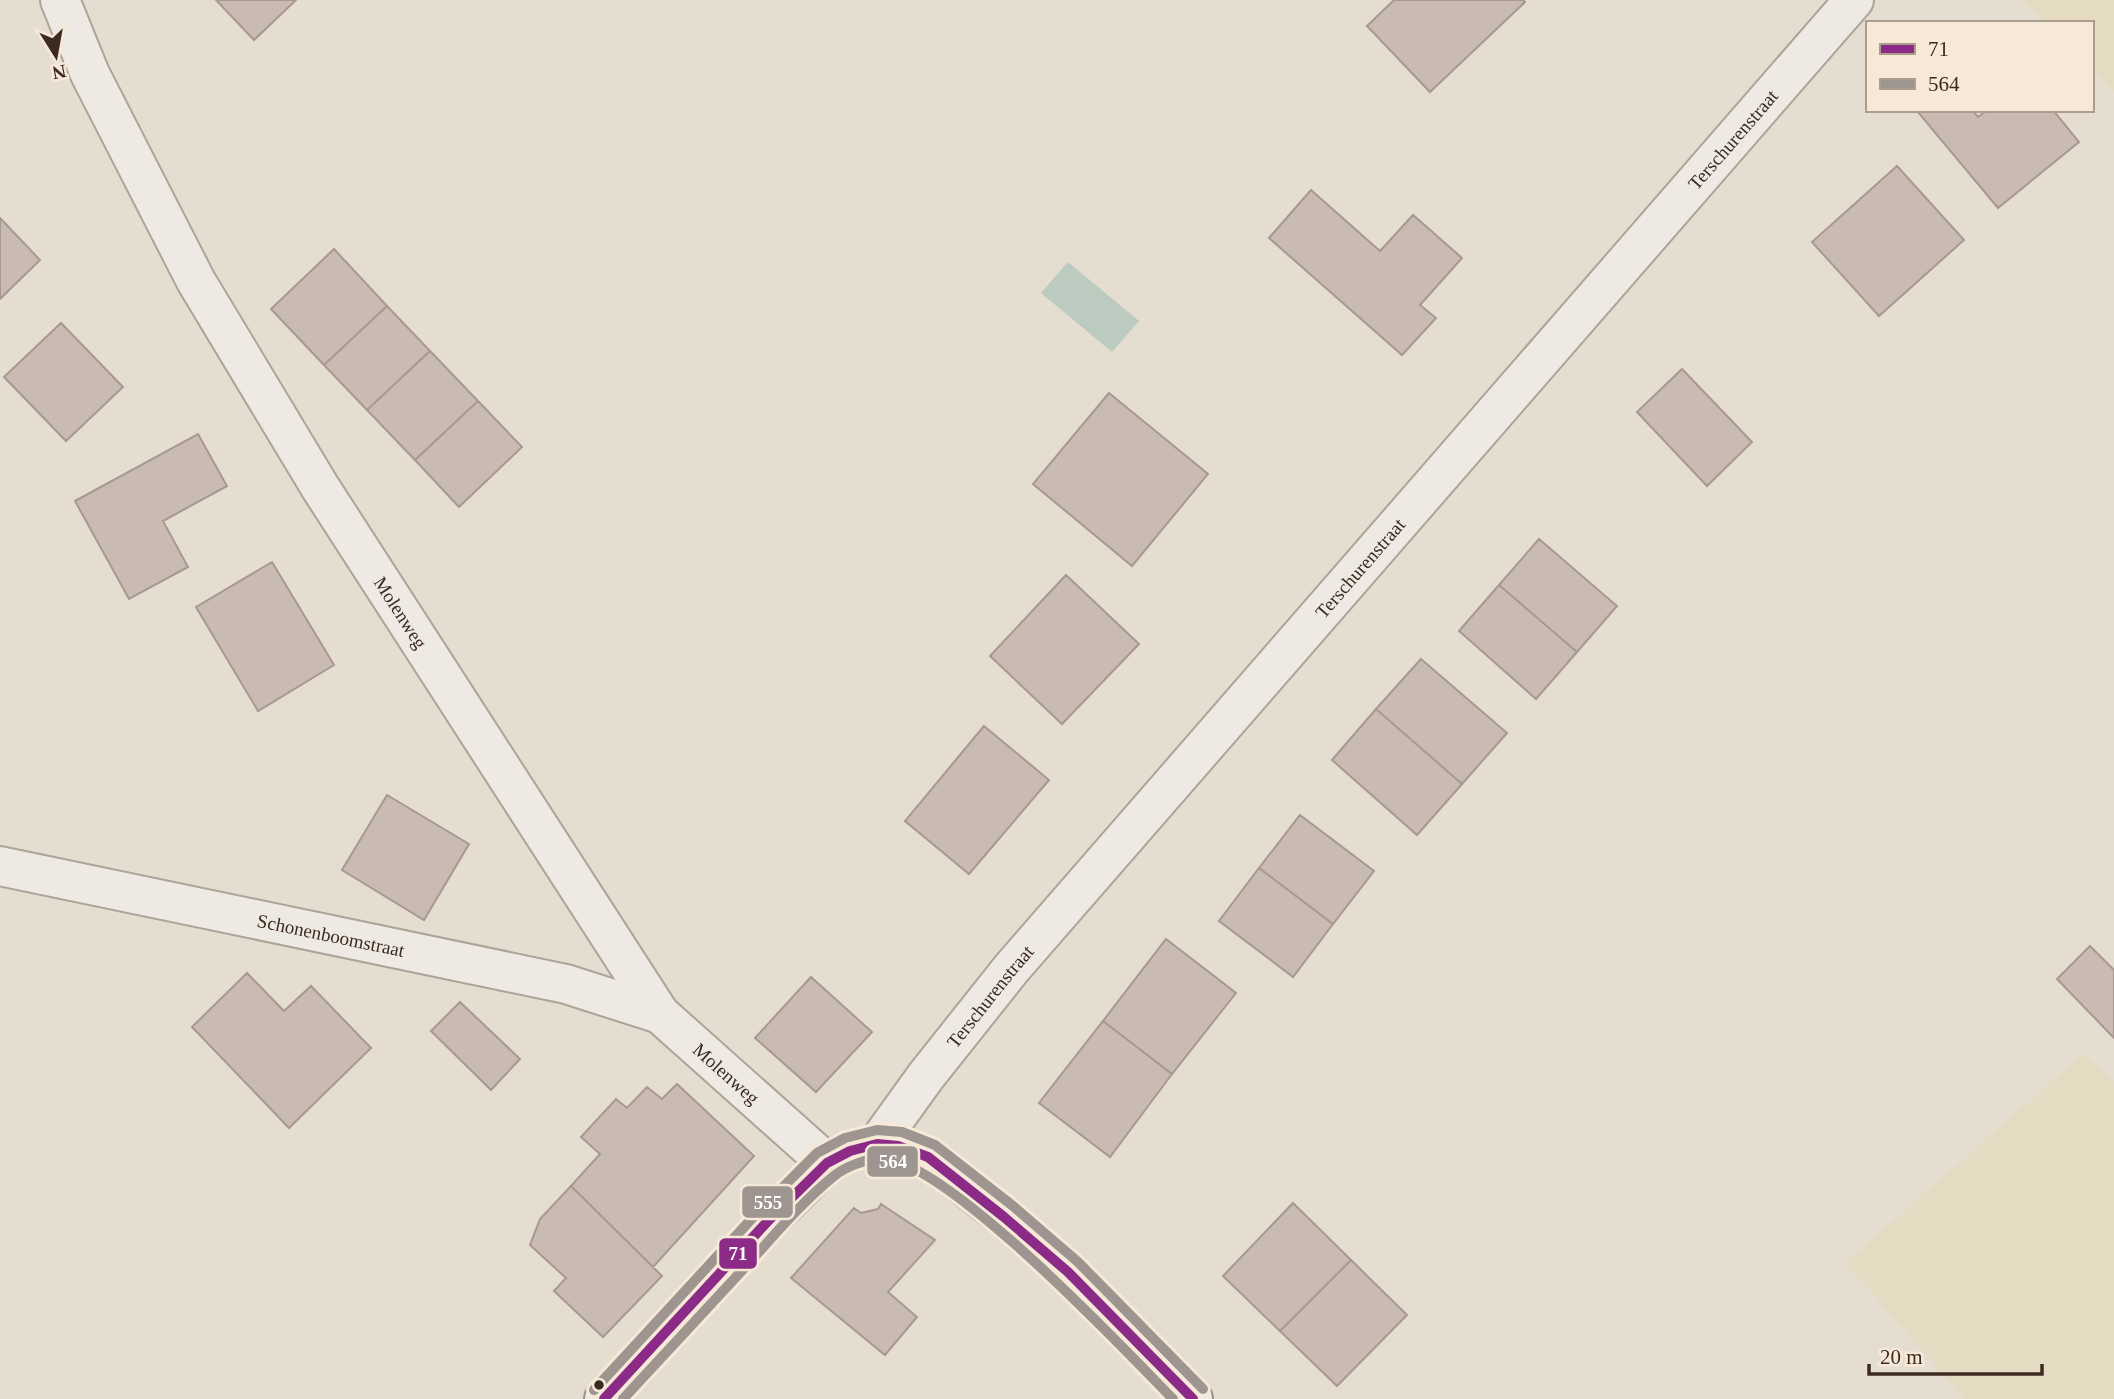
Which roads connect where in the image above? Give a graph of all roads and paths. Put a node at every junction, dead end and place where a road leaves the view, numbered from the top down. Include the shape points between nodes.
1 (60, 0) edge
2 (1854, 0) edge
3 (0, 866) edge
4 (660, 1014) junction
5 (877, 1144) junction
6 (827, 1163) junction
7 (604, 1399) edge
8 (1193, 1399) edge

1 - 4 street, Molenweg via 90,74 196,281 320,487
2 - 5 street, Terschurenstraat via 1011,969
3 - 4 street, Schonenboomstraat via 566,984
4 - 6 street, Molenweg
5 - 6 street
5 - 8 street via 928,1157 1004,1217 1069,1272
6 - 7 street

